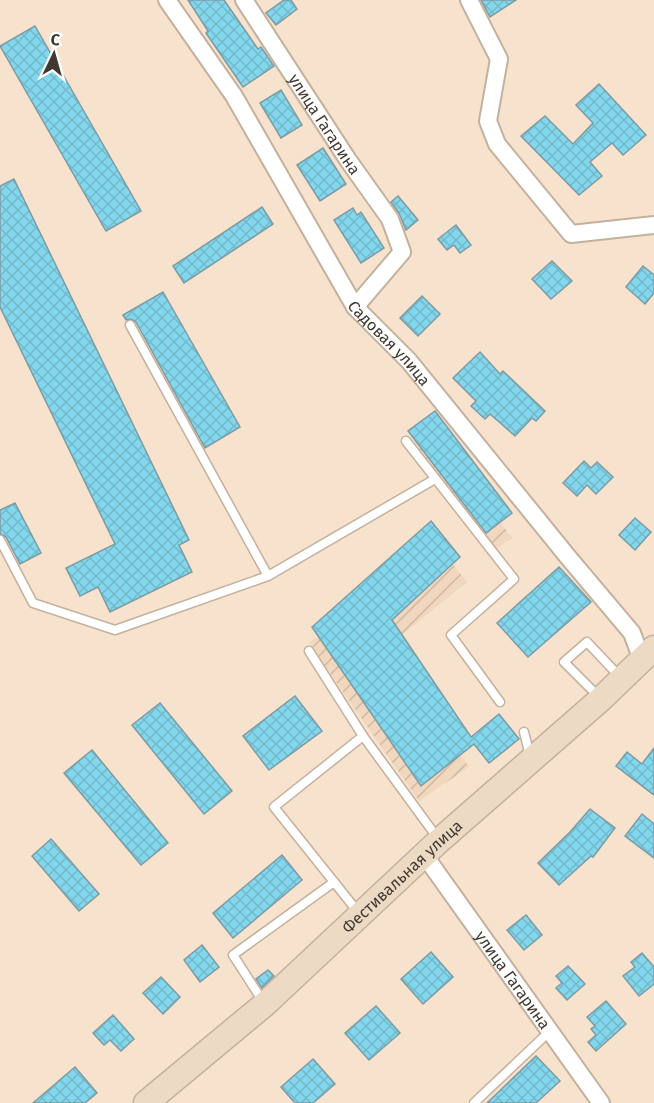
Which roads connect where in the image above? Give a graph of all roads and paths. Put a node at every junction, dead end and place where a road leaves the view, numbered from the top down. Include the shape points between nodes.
1 (167, 0) edge
2 (244, 0) edge
3 (469, 0) edge
4 (654, 225) edge
5 (355, 307) junction
6 (130, 325) dead end
7 (406, 441) dead end
8 (435, 479) junction
9 (0, 540) edge
10 (268, 576) junction
11 (309, 651) dead end
12 (648, 654) edge
13 (622, 678) junction
14 (601, 699) junction
15 (500, 702) dead end
16 (524, 732) dead end
17 (363, 736) junction
18 (531, 760) junction
19 (432, 848) junction
20 (334, 882) junction
21 (360, 915) junction
22 (265, 1004) junction
23 (550, 1031) junction
24 (146, 1103) edge
25 (474, 1103) edge
26 (601, 1103) edge

1 - 5 street, Садовая улица via 234,96
2 - 5 street, улица Гагарина via 390,219 402,252
3 - 4 street via 499,59 488,121 497,144 571,234
5 - 12 street, Садовая улица via 409,361
6 - 10 lane
7 - 8 lane
8 - 10 lane
8 - 15 lane via 514,579 451,635
9 - 10 lane via 33,603 115,630
11 - 17 lane
12 - 13 street, Фестивальная улица
13 - 14 street, Фестивальная улица
13 - 14 lane via 587,642 564,662
14 - 18 street, Фестивальная улица
16 - 18 lane
17 - 19 lane
17 - 20 lane via 274,807
18 - 19 street, Фестивальная улица
19 - 21 street, Фестивальная улица
19 - 23 street, улица Гагарина
20 - 21 lane
20 - 22 lane via 233,955
21 - 22 street, Фестивальная улица
22 - 24 street, Фестивальная улица
23 - 25 lane
23 - 26 street, улица Гагарина

